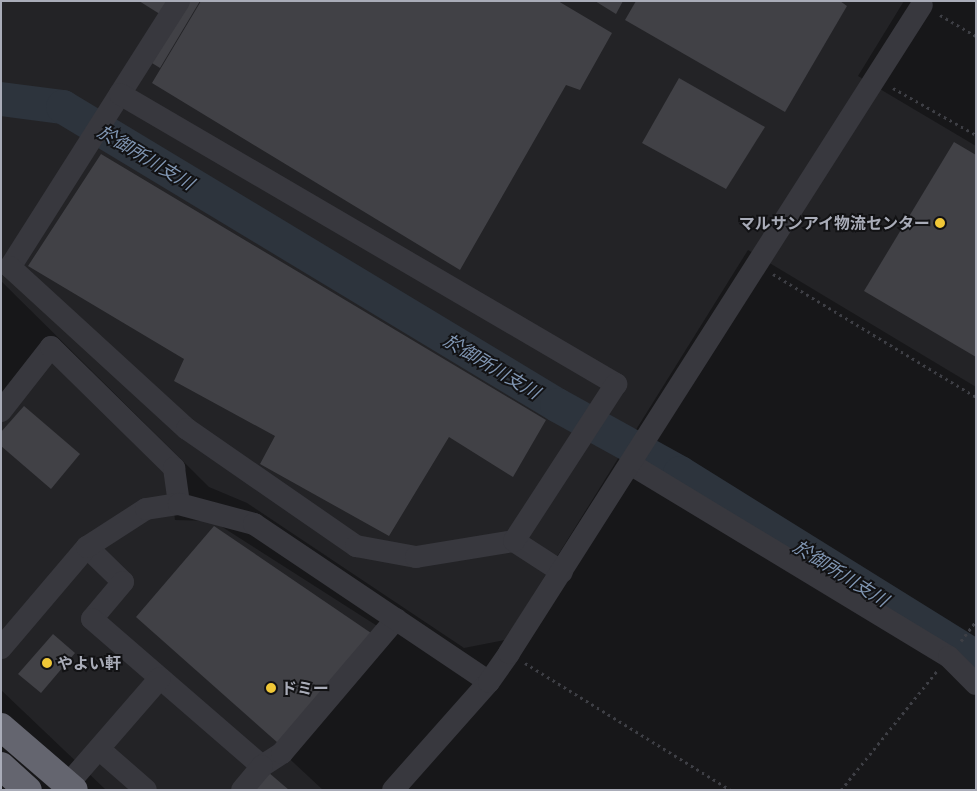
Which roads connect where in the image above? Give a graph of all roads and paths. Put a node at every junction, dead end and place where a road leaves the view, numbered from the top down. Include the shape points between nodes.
1 (176, 2) edge
2 (922, 5) joint
3 (976, 36) edge
4 (873, 76) junction
5 (120, 94) junction
6 (976, 135) edge
7 (757, 265) junction
8 (976, 397) edge
9 (1, 412) edge
10 (632, 465) junction
11 (179, 504) junction
12 (514, 541) junction
13 (87, 547) junction
14 (562, 572) junction
15 (396, 619) junction
16 (976, 621) edge
17 (1, 648) edge
18 (509, 653) junction
19 (949, 657) junction
20 (160, 678) junction
21 (489, 682) junction
22 (976, 684) edge
23 (1, 727) edge
24 (99, 749) junction
25 (1, 766) edge
26 (262, 766) junction
27 (71, 787) edge
28 (28, 790) edge
29 (146, 790) edge
30 (242, 790) edge
31 (393, 790) edge
32 (731, 790) edge
33 (841, 790) edge

1 - 5 street
2 - 3 path
2 - 4 street
4 - 6 path
4 - 7 street
5 - 12 street via 616,384
5 - 12 street via 10,267 187,429 356,546 416,558
7 - 8 path
7 - 10 street
9 - 11 street via 51,347 174,468
10 - 14 street
10 - 19 street
11 - 13 street via 146,509
11 - 15 street via 254,524
12 - 14 street
13 - 17 street
13 - 20 street via 123,582 92,619
14 - 18 street
15 - 21 street
15 - 26 street via 282,753
16 - 19 path
18 - 21 street
18 - 32 path
19 - 22 street
19 - 33 path
20 - 24 street
20 - 26 street
21 - 31 street
23 - 27 highway
24 - 27 street
24 - 29 street
25 - 28 highway
26 - 30 street

